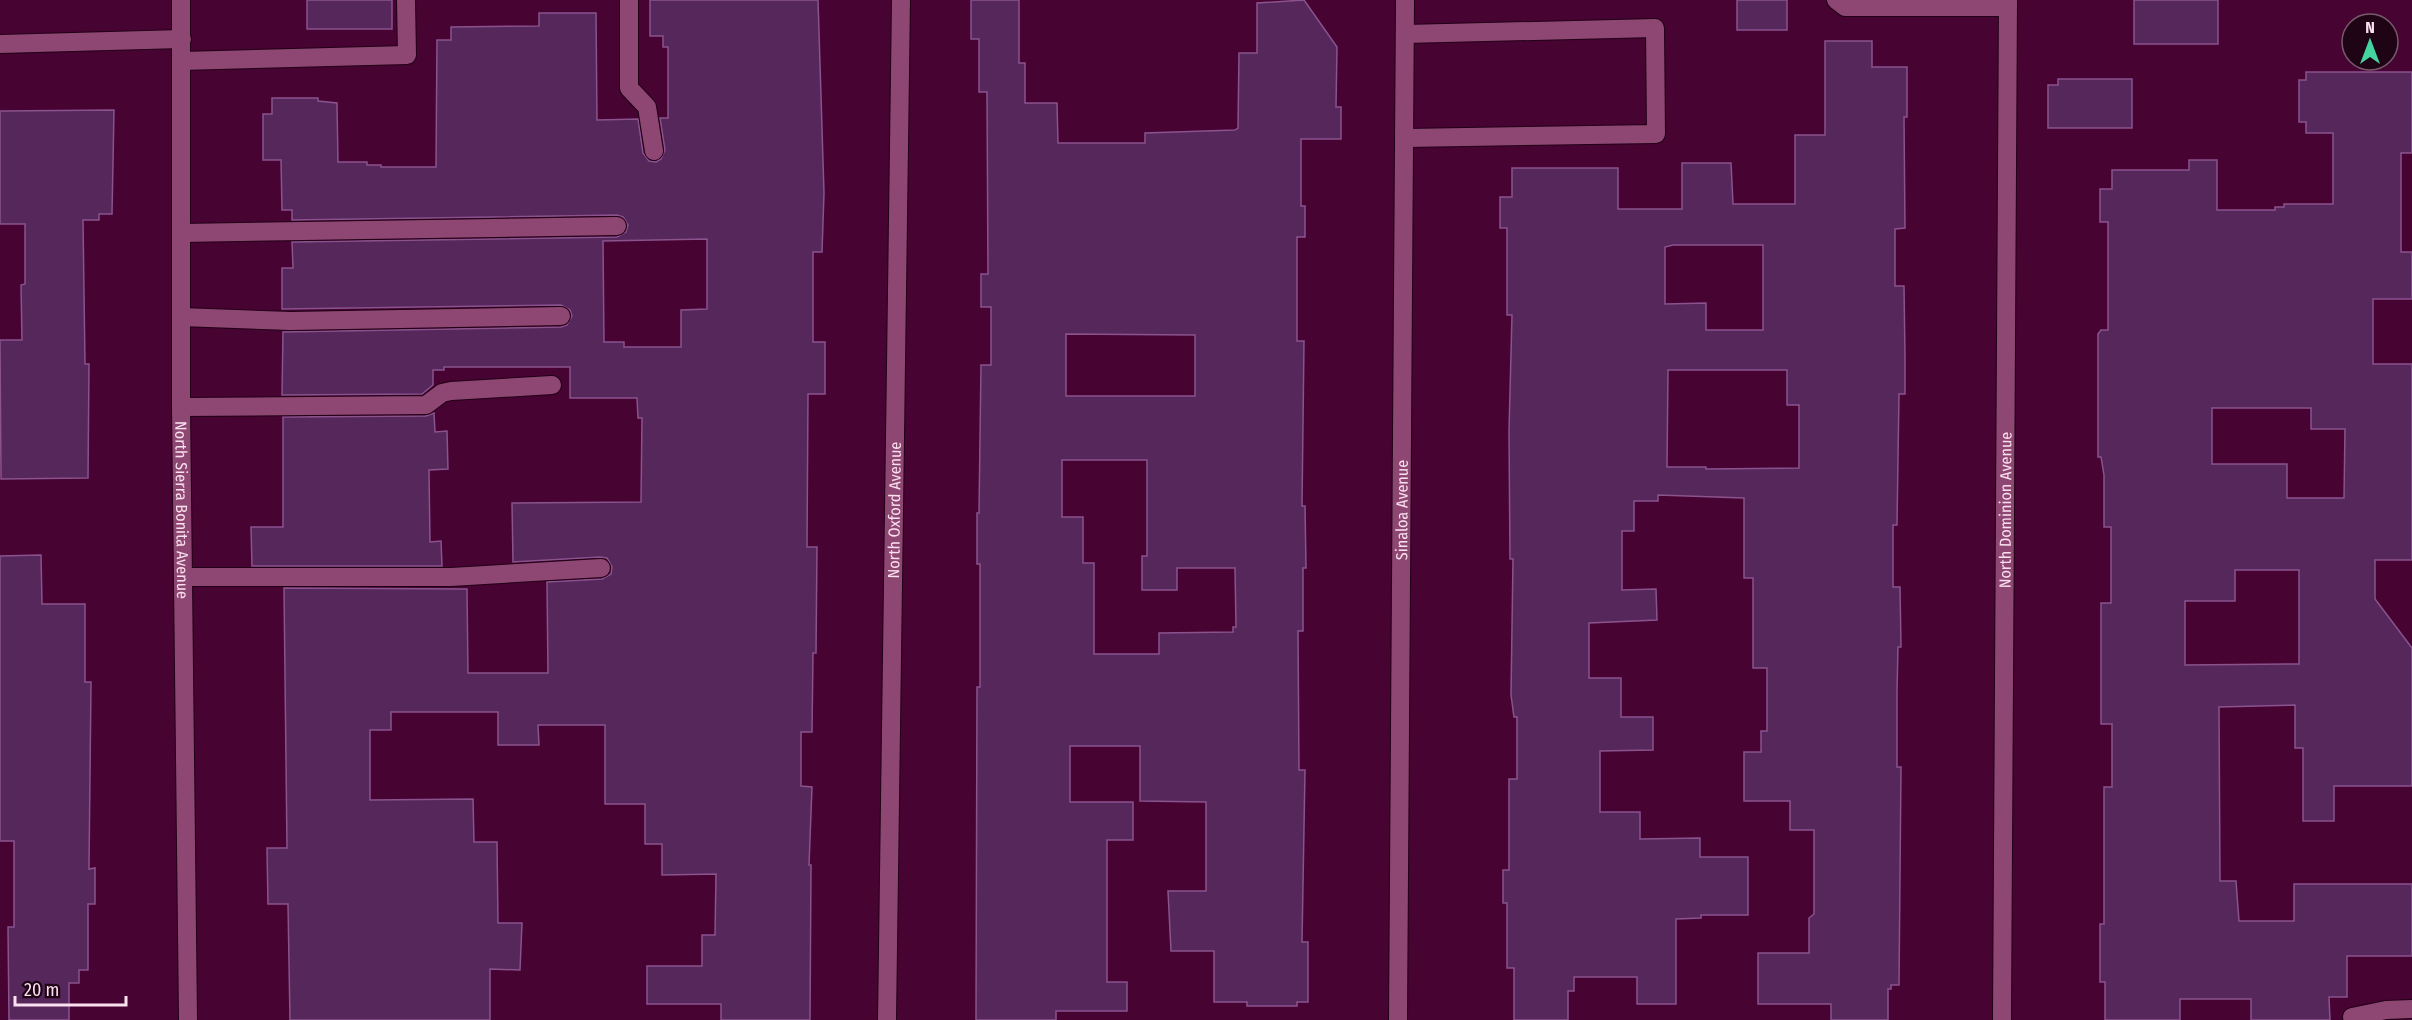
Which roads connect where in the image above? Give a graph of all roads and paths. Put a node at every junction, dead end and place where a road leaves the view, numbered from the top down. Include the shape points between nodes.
1 (181, 0) edge
2 (406, 0) edge
3 (629, 0) edge
4 (901, 0) edge
5 (1405, 0) edge
6 (1836, 0) edge
7 (1944, 3) edge
8 (2008, 3) edge
9 (1405, 34) junction
10 (182, 39) junction
11 (0, 44) edge
12 (181, 61) junction
13 (1406, 138) junction
14 (654, 151) dead end
15 (617, 226) dead end
16 (181, 233) junction
17 (561, 316) dead end
18 (181, 317) junction
19 (552, 385) dead end
20 (181, 407) junction
21 (601, 568) dead end
22 (183, 577) junction
23 (2412, 1009) edge
24 (2352, 1017) dead end
25 (188, 1020) edge
26 (887, 1020) edge
27 (1398, 1020) edge
28 (2002, 1020) edge

1 - 10 street, North Sierra Bonita Avenue
2 - 12 street via 407,55
3 - 14 street via 629,88 647,107
4 - 26 street, North Oxford Avenue
5 - 9 street, Sinaloa Avenue
6 - 7 street via 1845,7
7 - 8 street
8 - 28 street, North Dominion Avenue
9 - 13 street, Sinaloa Avenue
9 - 13 street via 1655,28 1656,110 1656,134
10 - 11 street
10 - 12 street, North Sierra Bonita Avenue
12 - 16 street, North Sierra Bonita Avenue
13 - 27 street, Sinaloa Avenue
15 - 16 street
16 - 18 street, North Sierra Bonita Avenue
17 - 18 street via 291,321
18 - 20 street, North Sierra Bonita Avenue
19 - 20 street via 451,391 426,405
20 - 22 street, North Sierra Bonita Avenue
21 - 22 street via 451,577
22 - 25 street, North Sierra Bonita Avenue
23 - 24 street

